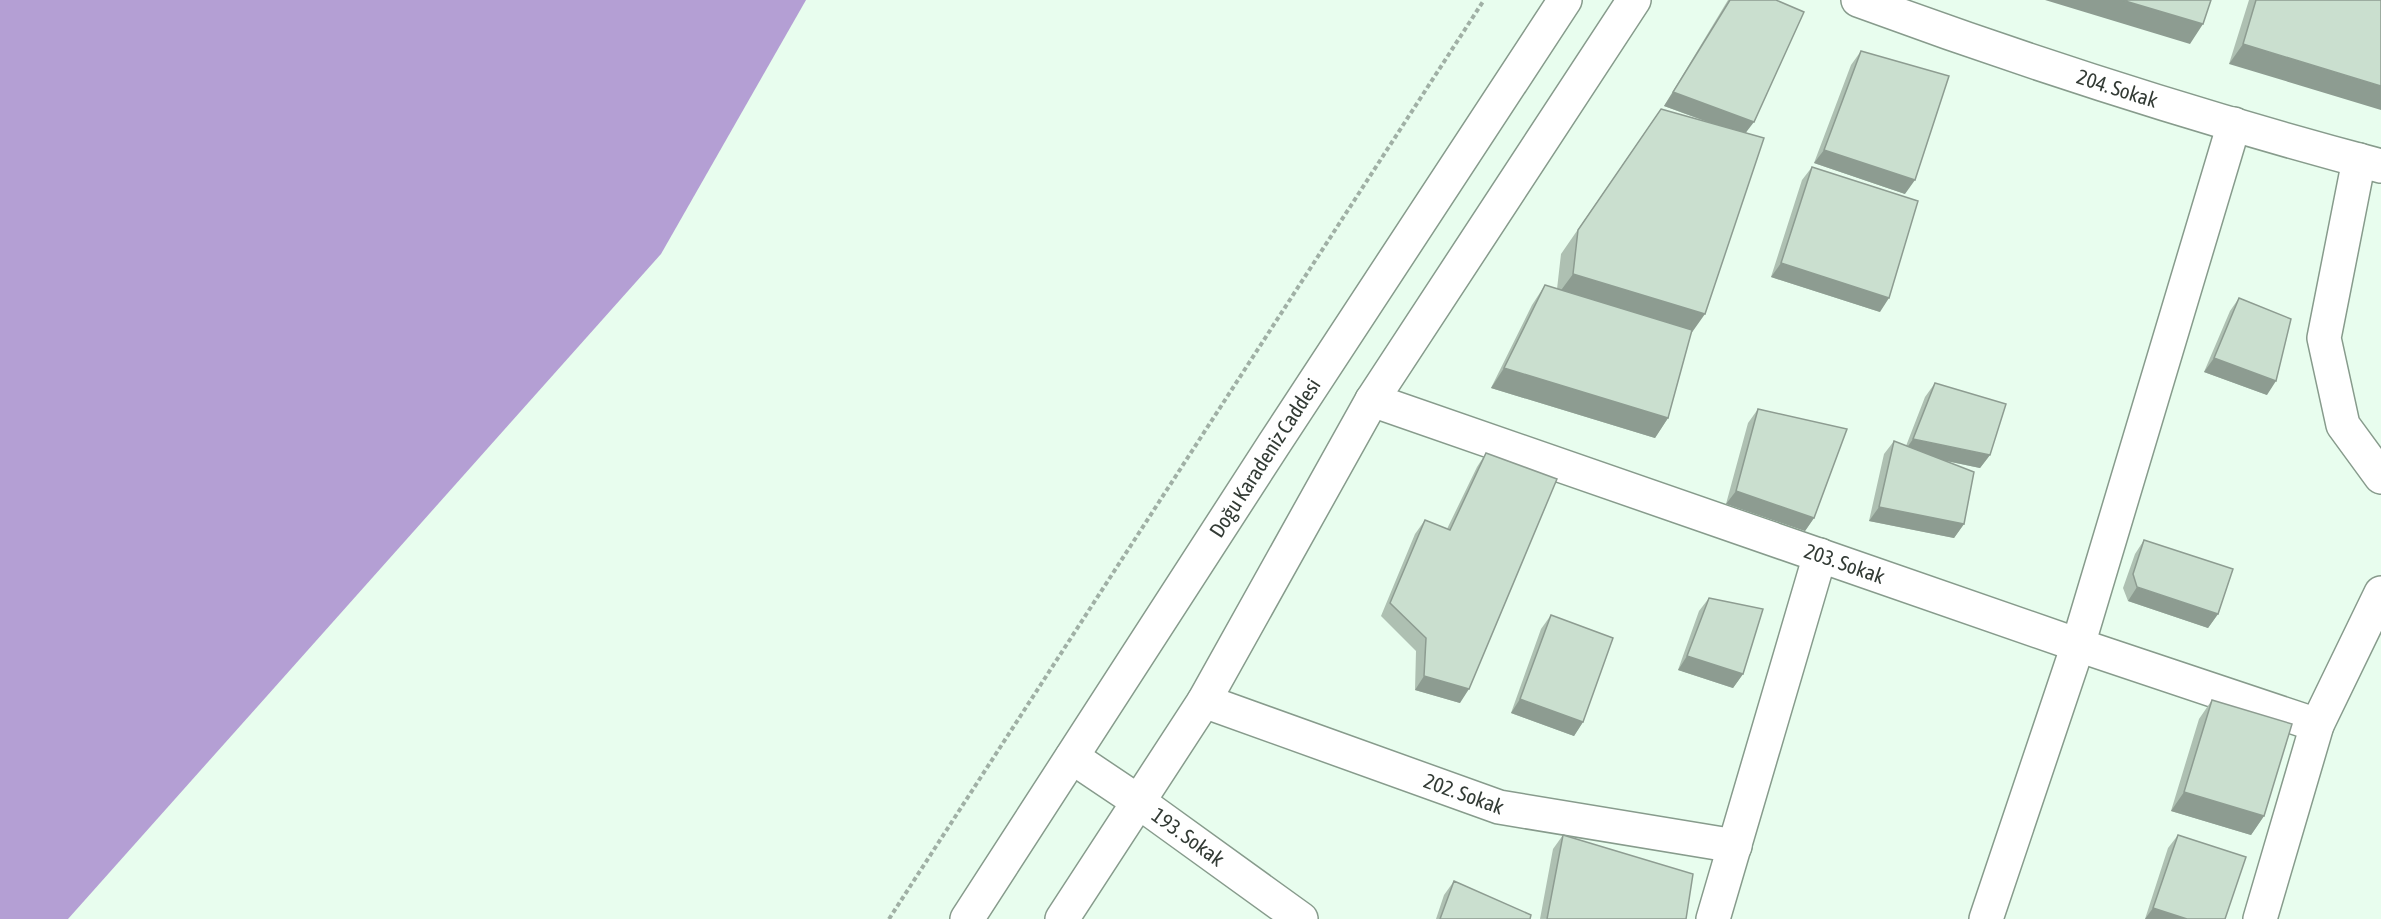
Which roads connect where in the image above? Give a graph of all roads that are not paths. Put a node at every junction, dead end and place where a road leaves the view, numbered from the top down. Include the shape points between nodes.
1 (1565, 0) edge
2 (1634, 0) edge
3 (1858, 0) edge
4 (2234, 123) junction
5 (2370, 163) edge
6 (1372, 400) junction
7 (2381, 477) edge
8 (1820, 555) junction
9 (2381, 593) edge
10 (2078, 645) junction
11 (1204, 701) junction
12 (2317, 725) junction
13 (1072, 757) junction
14 (1139, 802) junction
15 (1735, 846) junction
16 (967, 919) edge
17 (1062, 919) edge
18 (1301, 919) edge
19 (1713, 919) edge
20 (1986, 919) edge
21 (2260, 919) edge

1 - 13 street, Doğu Karadeniz Caddesi
2 - 6 street
3 - 4 street, 204. Sokak via 1983,46
4 - 5 street, 204. Sokak
4 - 10 street
5 - 7 street via 2324,338 2343,424
6 - 8 street, 203. Sokak
6 - 11 street
8 - 10 street, 203. Sokak
8 - 15 street
9 - 12 street
10 - 12 street, 203. Sokak
10 - 20 street
11 - 14 street
11 - 15 street, 202. Sokak via 1499,807
12 - 21 street
13 - 14 street, 193. Sokak
13 - 16 street, Doğu Karadeniz Caddesi
14 - 17 street
14 - 18 street, 193. Sokak
15 - 19 street

